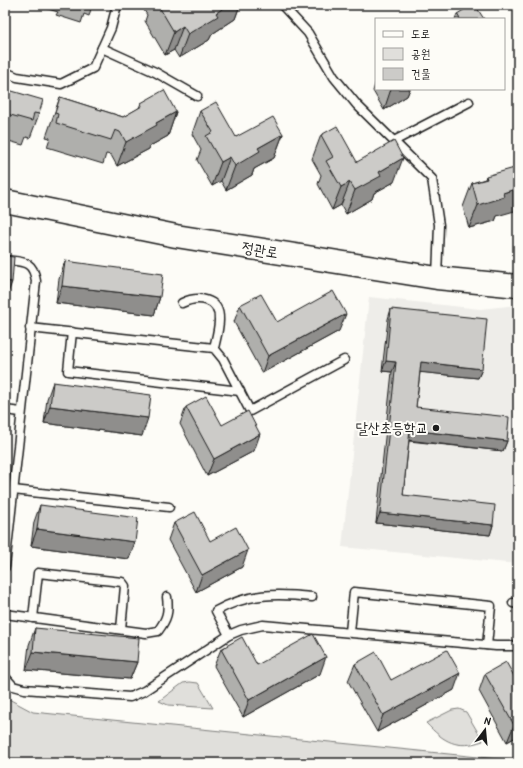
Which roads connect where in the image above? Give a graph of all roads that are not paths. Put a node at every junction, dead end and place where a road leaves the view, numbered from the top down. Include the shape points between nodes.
1 (117, 5) edge
2 (282, 5) edge
3 (102, 48) junction
4 (5, 72) edge
5 (197, 96) dead end
6 (469, 102) dead end
7 (394, 141) junction
8 (5, 201) edge
9 (5, 260) edge
10 (437, 278) junction
11 (518, 286) edge
12 (182, 302) dead end
13 (30, 328) junction
14 (72, 332) junction
15 (214, 348) junction
16 (344, 360) dead end
17 (240, 391) junction
18 (5, 410) edge
19 (21, 412) junction
20 (13, 490) junction
21 (169, 507) dead end
22 (5, 566) edge
23 (167, 597) dead end
24 (312, 597) dead end
25 (5, 614) edge
26 (33, 618) junction
27 (120, 629) junction
28 (350, 632) junction
29 (229, 635) junction
30 (487, 645) junction
31 (518, 646) edge
32 (5, 677) edge

1 - 3 lane
2 - 7 lane via 308,34 348,94
3 - 4 lane via 93,68 61,84 17,77
3 - 5 lane via 155,72
6 - 7 lane
7 - 10 lane via 432,179 439,226
8 - 10 street, 정관로 via 176,236
9 - 13 lane via 23,262 32,266 35,272
10 - 11 street, 정관로
12 - 15 lane via 200,298 214,305 219,319
13 - 14 lane
13 - 19 lane
14 - 15 lane
14 - 17 lane via 68,371
15 - 17 lane via 223,359
16 - 17 lane via 250,411
18 - 19 lane
19 - 20 lane
20 - 21 lane
20 - 22 lane
23 - 27 lane via 169,611 158,631 146,633
24 - 29 lane via 256,596 229,604 216,611
25 - 26 lane
26 - 27 lane
26 - 27 lane via 38,573 122,582 125,586
28 - 29 lane via 269,624 254,626
28 - 30 lane
28 - 30 lane via 354,592 491,606
29 - 32 lane via 144,691 130,697 24,689 13,686
30 - 31 lane

